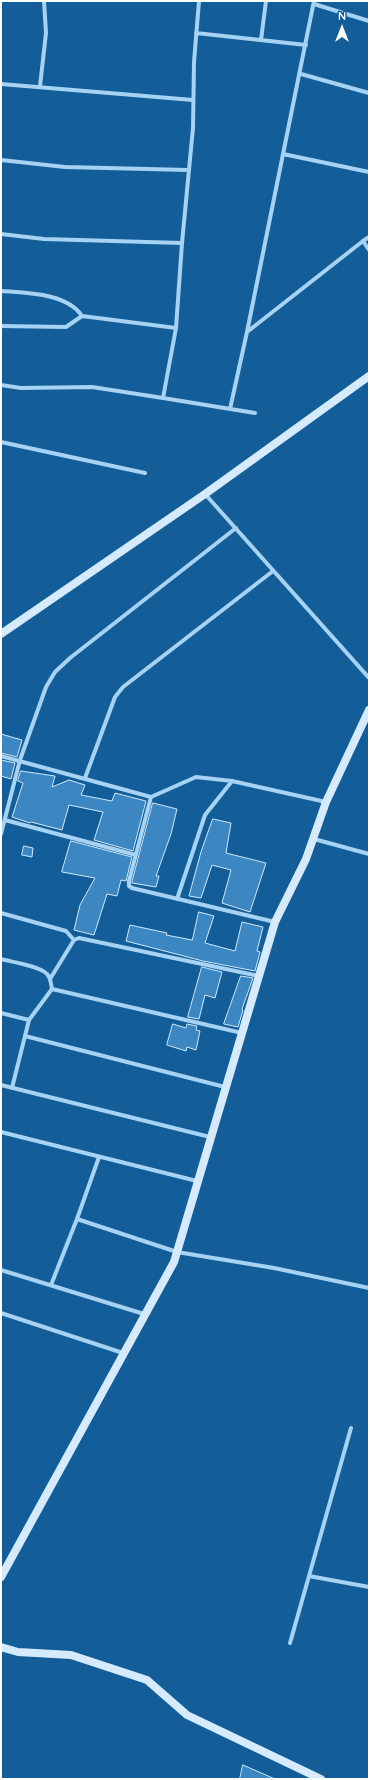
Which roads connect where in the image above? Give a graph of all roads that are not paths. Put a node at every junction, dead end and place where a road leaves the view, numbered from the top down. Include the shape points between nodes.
1 (44, 1) edge
2 (199, 1) edge
3 (266, 1) edge
4 (314, 3) edge
5 (369, 21) edge
6 (196, 33) junction
7 (261, 40) junction
8 (306, 45) junction
9 (300, 74) junction
10 (1, 84) edge
11 (40, 86) junction
12 (369, 93) edge
13 (193, 100) junction
14 (283, 154) junction
15 (1, 160) edge
16 (188, 170) junction
17 (369, 172) edge
18 (1, 234) edge
19 (369, 237) edge
20 (363, 241) junction
21 (182, 243) junction
22 (369, 250) edge
23 (1, 291) edge
24 (82, 316) junction
25 (1, 326) edge
26 (176, 328) junction
27 (247, 332) junction
28 (369, 376) edge
29 (1, 385) edge
30 (163, 398) junction
31 (230, 409) junction
32 (256, 413) dead end
33 (1, 442) edge
34 (145, 473) dead end
35 (205, 494) junction
36 (236, 528) junction
37 (274, 571) junction
38 (1, 634) edge
39 (369, 678) edge
40 (369, 710) edge
41 (367, 721) edge
42 (1, 756) edge
43 (20, 760) junction
44 (85, 778) junction
45 (232, 781) junction
46 (151, 797) junction
47 (326, 802) junction
48 (4, 820) junction
49 (1, 834) edge
50 (313, 839) junction
51 (369, 854) edge
52 (136, 855) junction
53 (177, 900) junction
54 (1, 913) edge
55 (275, 922) junction
56 (74, 940) junction
57 (1, 959) edge
58 (259, 976) junction
59 (50, 979) junction
60 (52, 989) junction
61 (1, 1013) edge
62 (30, 1020) junction
63 (242, 1033) junction
64 (25, 1036) junction
65 (1, 1085) edge
66 (225, 1087) junction
67 (12, 1088) junction
68 (1, 1132) edge
69 (210, 1137) junction
70 (98, 1157) junction
71 (197, 1181) junction
72 (77, 1219) junction
73 (176, 1252) junction
74 (1, 1270) edge
75 (51, 1285) junction
76 (369, 1288) edge
77 (1, 1313) edge
78 (144, 1314) junction
79 (123, 1353) junction
80 (351, 1428) dead end
81 (309, 1576) junction
82 (1, 1577) edge
83 (369, 1587) edge
84 (290, 1643) dead end
85 (1, 1647) edge
86 (322, 1779) edge

1 - 11 street via 46,33
2 - 6 street
3 - 7 street
4 - 5 street
4 - 8 street
6 - 7 street
6 - 13 street
7 - 8 street
8 - 9 street
9 - 12 street
9 - 14 street
10 - 11 street
11 - 13 street
13 - 16 street
14 - 17 street
14 - 27 street
15 - 16 street via 65,167
16 - 21 street
18 - 21 street via 44,240
19 - 20 street
20 - 22 street
20 - 27 street
21 - 26 street
23 - 24 street via 64,300
24 - 25 street via 66,327
24 - 26 street
26 - 30 street
27 - 31 street
28 - 35 main road
29 - 30 street via 21,388 92,387
30 - 31 street
31 - 32 street
33 - 34 street
35 - 36 street
35 - 38 main road
36 - 37 street
36 - 43 street via 55,672 46,687
37 - 39 street
37 - 44 street via 123,687 115,697
40 - 41 main road
41 - 47 main road
42 - 43 street
43 - 44 street
43 - 48 street
44 - 46 street
45 - 46 street via 196,777
45 - 47 street
45 - 53 street via 205,815
46 - 52 street
47 - 50 main road
48 - 49 street
48 - 52 street
50 - 51 street
50 - 55 main road via 294,887
52 - 53 street via 129,886
53 - 55 street
54 - 56 street via 66,931
55 - 58 main road
56 - 58 street via 79,938
56 - 59 street
57 - 59 street via 39,969
58 - 63 main road
59 - 60 street
60 - 62 street
60 - 63 street
61 - 62 street
62 - 64 street
63 - 66 main road
64 - 66 street
64 - 67 street
65 - 67 street
66 - 69 main road
67 - 69 street
68 - 70 street
69 - 71 main road
70 - 71 street
70 - 72 street
71 - 73 main road
72 - 73 street
72 - 75 street
73 - 76 street via 274,1268
73 - 78 main road via 174,1262
74 - 75 street
75 - 78 street
77 - 79 street
78 - 79 main road
79 - 82 main road
80 - 81 street
81 - 83 street
81 - 84 street
85 - 86 main road via 18,1652 71,1655 148,1680 187,1715

